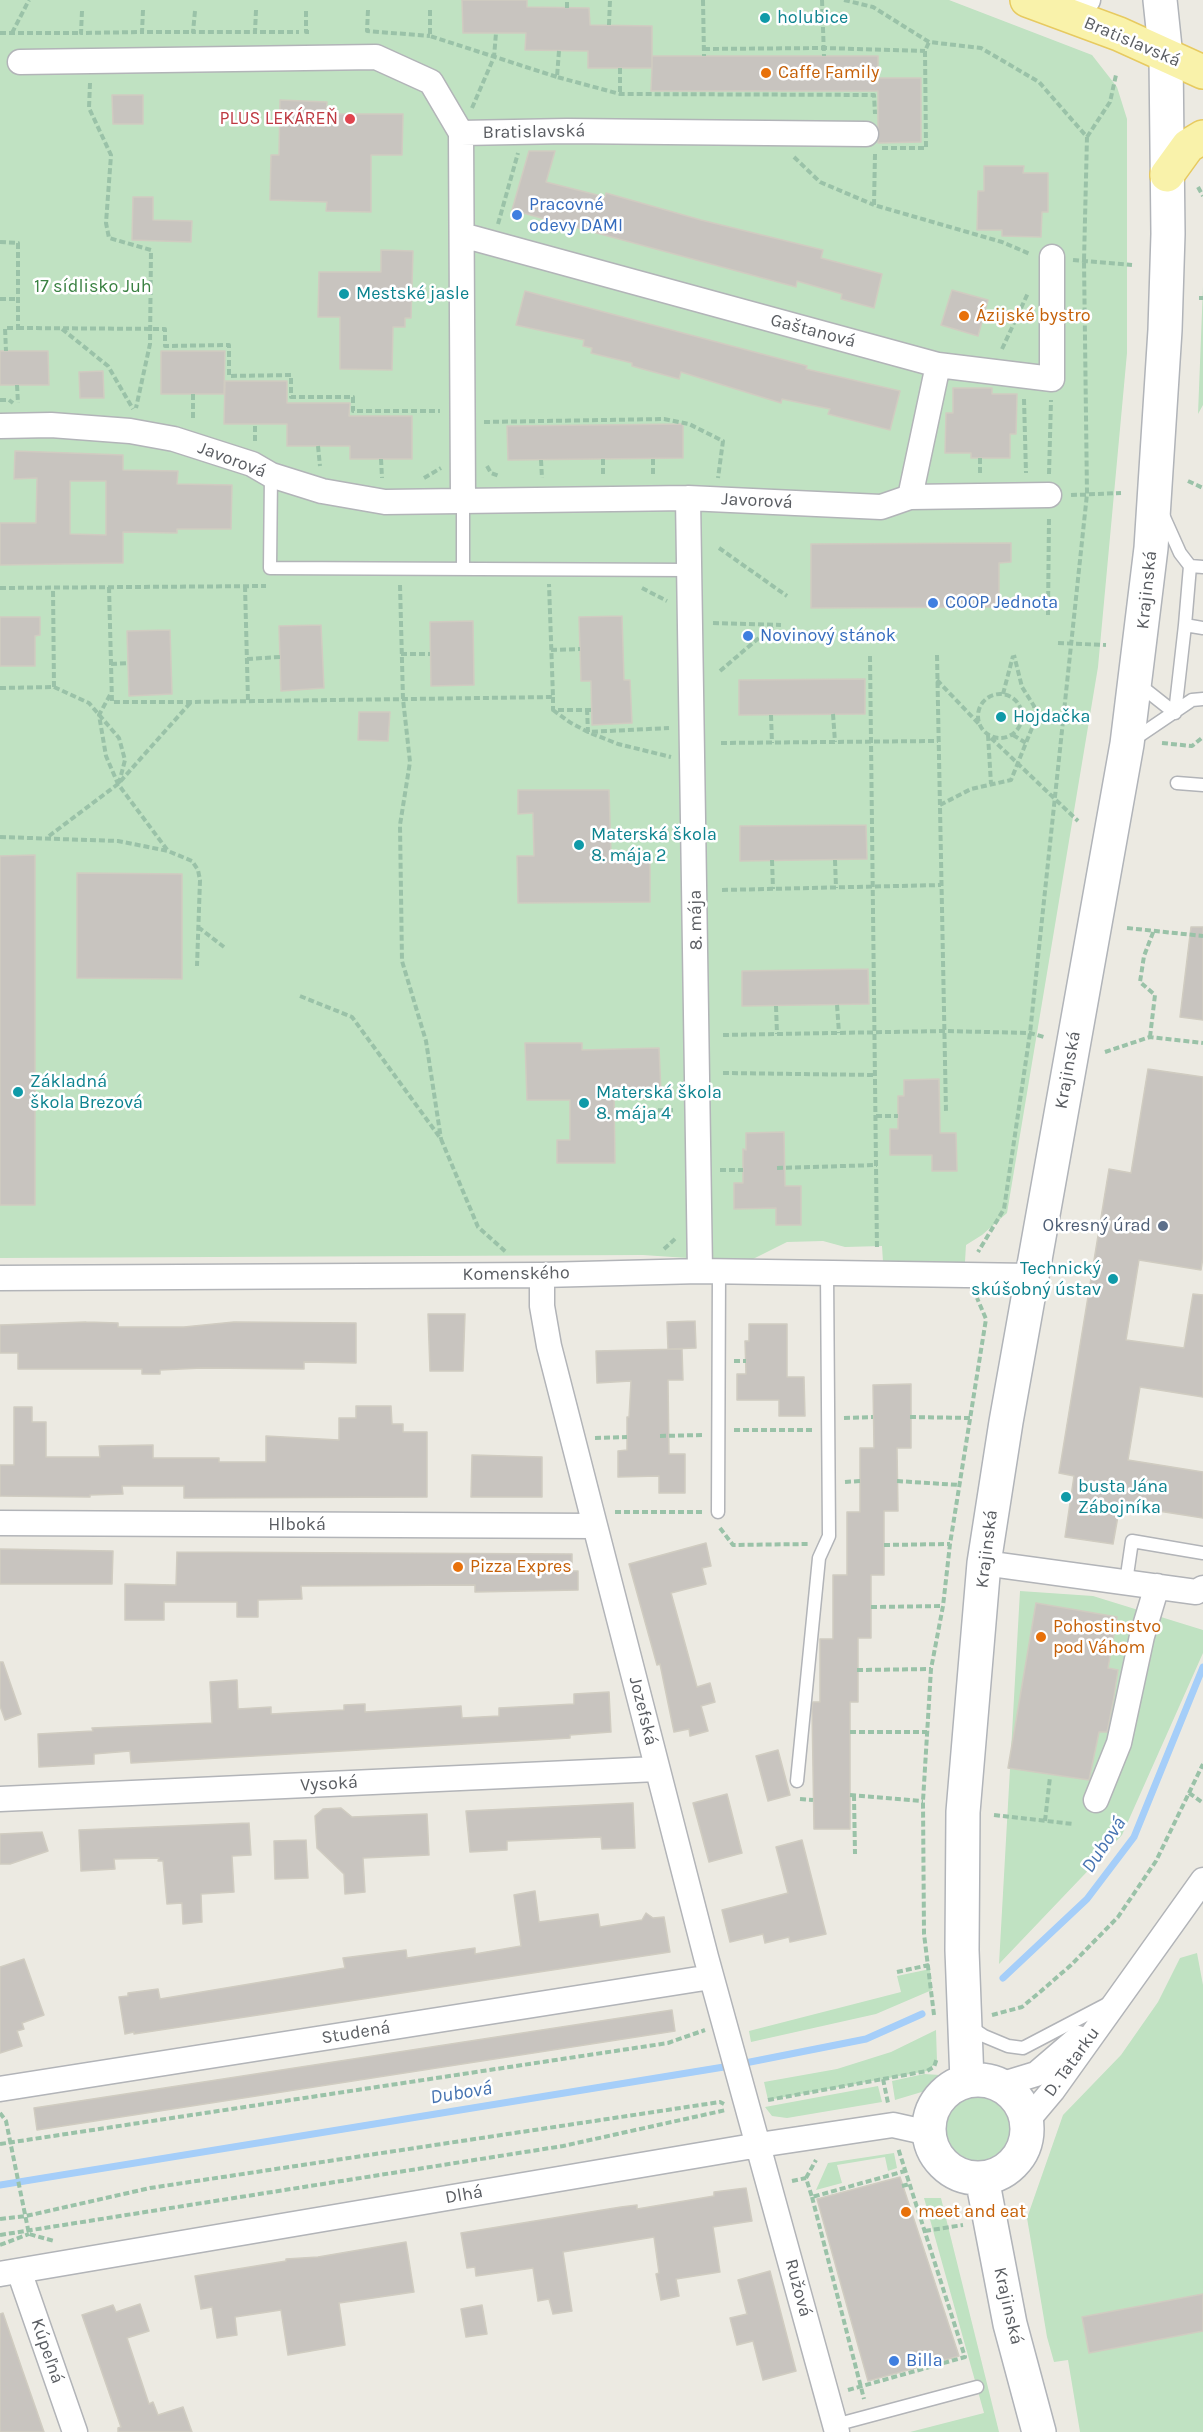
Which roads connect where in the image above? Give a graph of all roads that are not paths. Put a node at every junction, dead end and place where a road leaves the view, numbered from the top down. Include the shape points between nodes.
1 (1027, 0) edge
2 (1160, 0) edge
3 (1074, 6) edge
4 (1166, 57) junction
5 (20, 62) dead end
6 (1203, 72) edge
7 (461, 134) junction
8 (1203, 137) edge
9 (871, 141) road end
10 (1167, 175) junction
11 (462, 235) junction
12 (1041, 256) road end
13 (938, 365) junction
14 (0, 426) edge
15 (271, 475) junction
16 (1049, 485) road end
17 (910, 497) junction
18 (1154, 497) junction
19 (688, 498) junction
20 (463, 500) junction
21 (1197, 566) edge
22 (463, 567) junction
23 (689, 570) junction
24 (1185, 625) junction
25 (1203, 628) edge
26 (1136, 682) junction
27 (1203, 699) edge
28 (1175, 713) junction
29 (1127, 744) junction
30 (1177, 783) dead end
31 (1203, 785) edge
32 (709, 1271) junction
33 (827, 1272) junction
34 (542, 1275) junction
35 (1032, 1276) junction
36 (0, 1278) edge
37 (718, 1512) road end
38 (599, 1519) junction
39 (0, 1523) edge
40 (1203, 1553) edge
41 (984, 1563) junction
42 (1126, 1582) junction
43 (1157, 1586) junction
44 (1203, 1587) edge
45 (657, 1769) junction
46 (797, 1781) dead end
47 (0, 1799) edge
48 (1096, 1800) dead end
49 (1200, 1892) edge
50 (711, 1977) junction
51 (1116, 2000) junction
52 (964, 2018) junction
53 (967, 2081) junction
54 (1000, 2085) junction
55 (0, 2089) edge
56 (1026, 2122) junction
57 (929, 2133) junction
58 (759, 2145) junction
59 (982, 2178) junction
60 (9, 2272) edge
61 (977, 2387) dead end
62 (836, 2429) edge
63 (75, 2432) edge
64 (1039, 2432) edge

1 - 3 main road, Bratislavská
2 - 4 main road, Krajinská
3 - 4 main road, Bratislavská
4 - 6 main road, Bratislavská
4 - 10 main road, Krajinská
5 - 7 street, Bratislavská via 376,57 431,81
7 - 9 street, Bratislavská via 579,131
7 - 11 street
8 - 10 main road via 1188,146
10 - 18 main road, Krajinská via 1165,330
11 - 13 street, Gaštanová
11 - 20 street
12 - 13 street, Gaštanová via 1052,379
13 - 17 street
14 - 15 street, Javorová via 130,431 219,453
15 - 20 street, Javorová via 322,491 385,502
15 - 22 lane via 270,568
16 - 17 street, Javorová
17 - 19 street, Javorová via 881,507
18 - 21 lane via 1180,553
18 - 26 main road, Krajinská
19 - 20 street, Javorová
19 - 23 street, 8. mája
20 - 22 lane
21 - 24 lane
22 - 23 lane
23 - 32 street, 8. mája
24 - 25 lane
24 - 28 lane
26 - 28 lane
26 - 29 main road, Krajinská
27 - 28 lane via 1192,700
28 - 29 lane
29 - 35 main road, Krajinská
30 - 31 lane
32 - 33 street, Komenského
32 - 34 street, Komenského
32 - 37 lane
33 - 35 street, Komenského
33 - 46 lane via 830,1536 819,1558
34 - 36 street, Komenského
34 - 38 street, Jozefská via 542,1306 549,1346
35 - 41 main road, Krajinská
38 - 39 street, Hlboká
38 - 45 street, Jozefská
40 - 42 lane via 1132,1540
41 - 42 street
41 - 52 main road, Krajinská via 963,1812
42 - 43 street
43 - 44 street via 1196,1592
43 - 48 street via 1119,1743
45 - 47 street, Vysoká
45 - 50 street, Jozefská
49 - 51 street, D. Tatarku
50 - 55 street, Studená
50 - 58 street, Jozefská via 720,2035
51 - 52 lane via 1023,2048 984,2036
51 - 54 street, D. Tatarku via 1074,2043 1036,2074
51 - 56 street, D. Tatarku
52 - 53 main road, Krajinská
53 - 54 main road
53 - 57 main road via 938,2100
54 - 56 main road via 1017,2101
56 - 59 main road via 1025,2140 1018,2157 999,2174
57 - 58 street, Dlhá via 893,2125
57 - 59 main road via 934,2151 945,2166 962,2176
58 - 60 street, Dlhá
58 - 62 street, Ružová
59 - 64 main road, Krajinská via 1010,2324
60 - 63 street, Kúpeľná
61 - 62 lane via 868,2416

